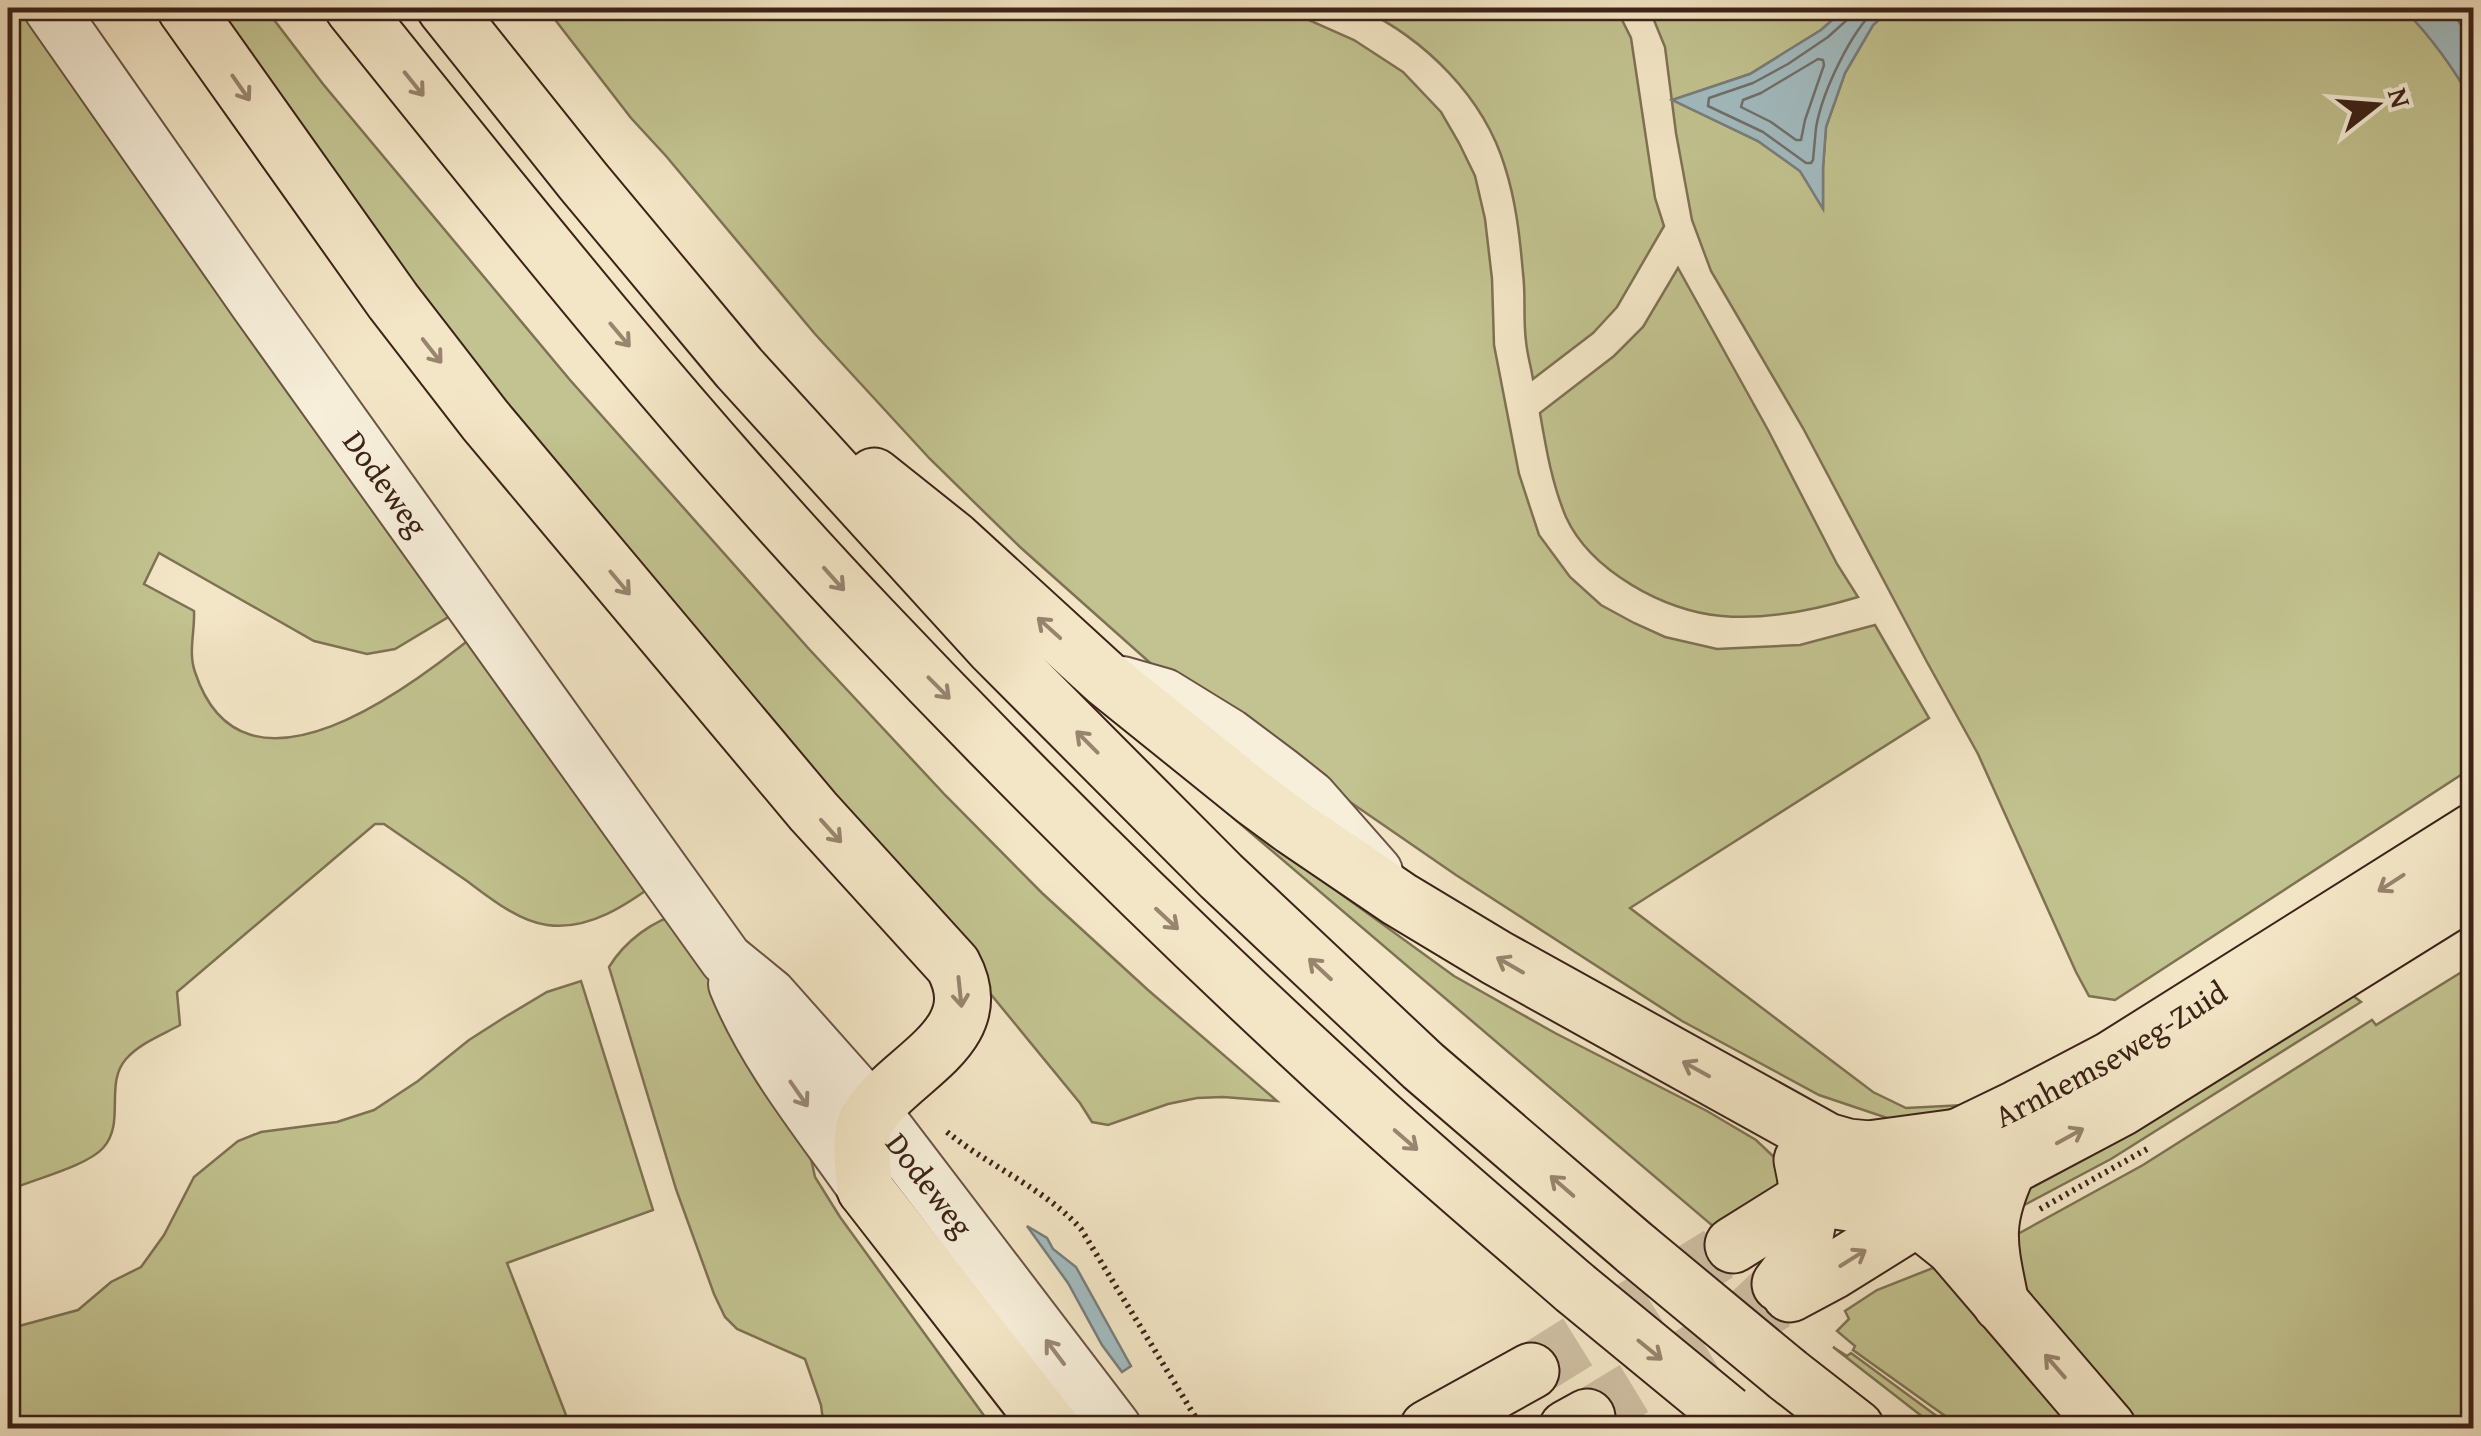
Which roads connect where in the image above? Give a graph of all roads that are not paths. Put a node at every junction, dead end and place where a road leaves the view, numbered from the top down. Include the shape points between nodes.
1 (50, 8) edge
2 (185, 8) edge
3 (353, 8) edge
4 (445, 8) edge
5 (738, 368) junction
6 (2474, 830) edge
7 (2474, 888) edge
8 (726, 959) junction
9 (874, 1112) junction
10 (1794, 1124) junction
11 (1984, 1161) junction
12 (865, 1189) junction
13 (1810, 1197) junction
14 (1915, 1219) junction
15 (1734, 1245) tunnel mouth
16 (2002, 1304) junction
17 (1531, 1372) tunnel mouth
18 (1737, 1421) edge
19 (1045, 1424) edge
20 (1115, 1428) edge
21 (1428, 1428) edge
22 (1856, 1428) edge
23 (2108, 1428) edge

1 - 8 street, Dodeweg
2 -> 9 main road via 485,420 813,811 953,964 963,996 958,1023
3 -> 18 main road, bridge via 691,420 870,619 1150,904 1369,1108
4 - 5 main road
10 -> 5 main road via 1497,958 1255,799 1106,679 953,539
22 -> 5 main road, bridge via 1423,1066 1221,876 993,647
6 -> 11 main road, Arnhemseweg-Zuid via 2110,1060
11 -> 7 main road, Arnhemseweg-Zuid via 2073,1135
8 - 9 street, Dodeweg via 770,995
8 -> 12 street, Dodeweg via 775,1060
9 - 12 main road via 864,1128
20 -> 9 street, Dodeweg
10 - 11 main road via 1848,1147
10 - 13 main road
11 - 13 main road, Arnhemseweg-Zuid
11 - 14 main road, Arnhemseweg-Zuid
11 - 16 main road via 1995,1198 1989,1232
12 - 19 main road, Dodeweg
13 - 14 main road
13 -> 14 main road, Arnhemseweg-Zuid via 1805,1240 1785,1289 1833,1271
13 - 15 main road, Arnhemseweg-Zuid
14 - 16 main road via 1953,1247
23 -> 16 main road
17 - 21 main road

